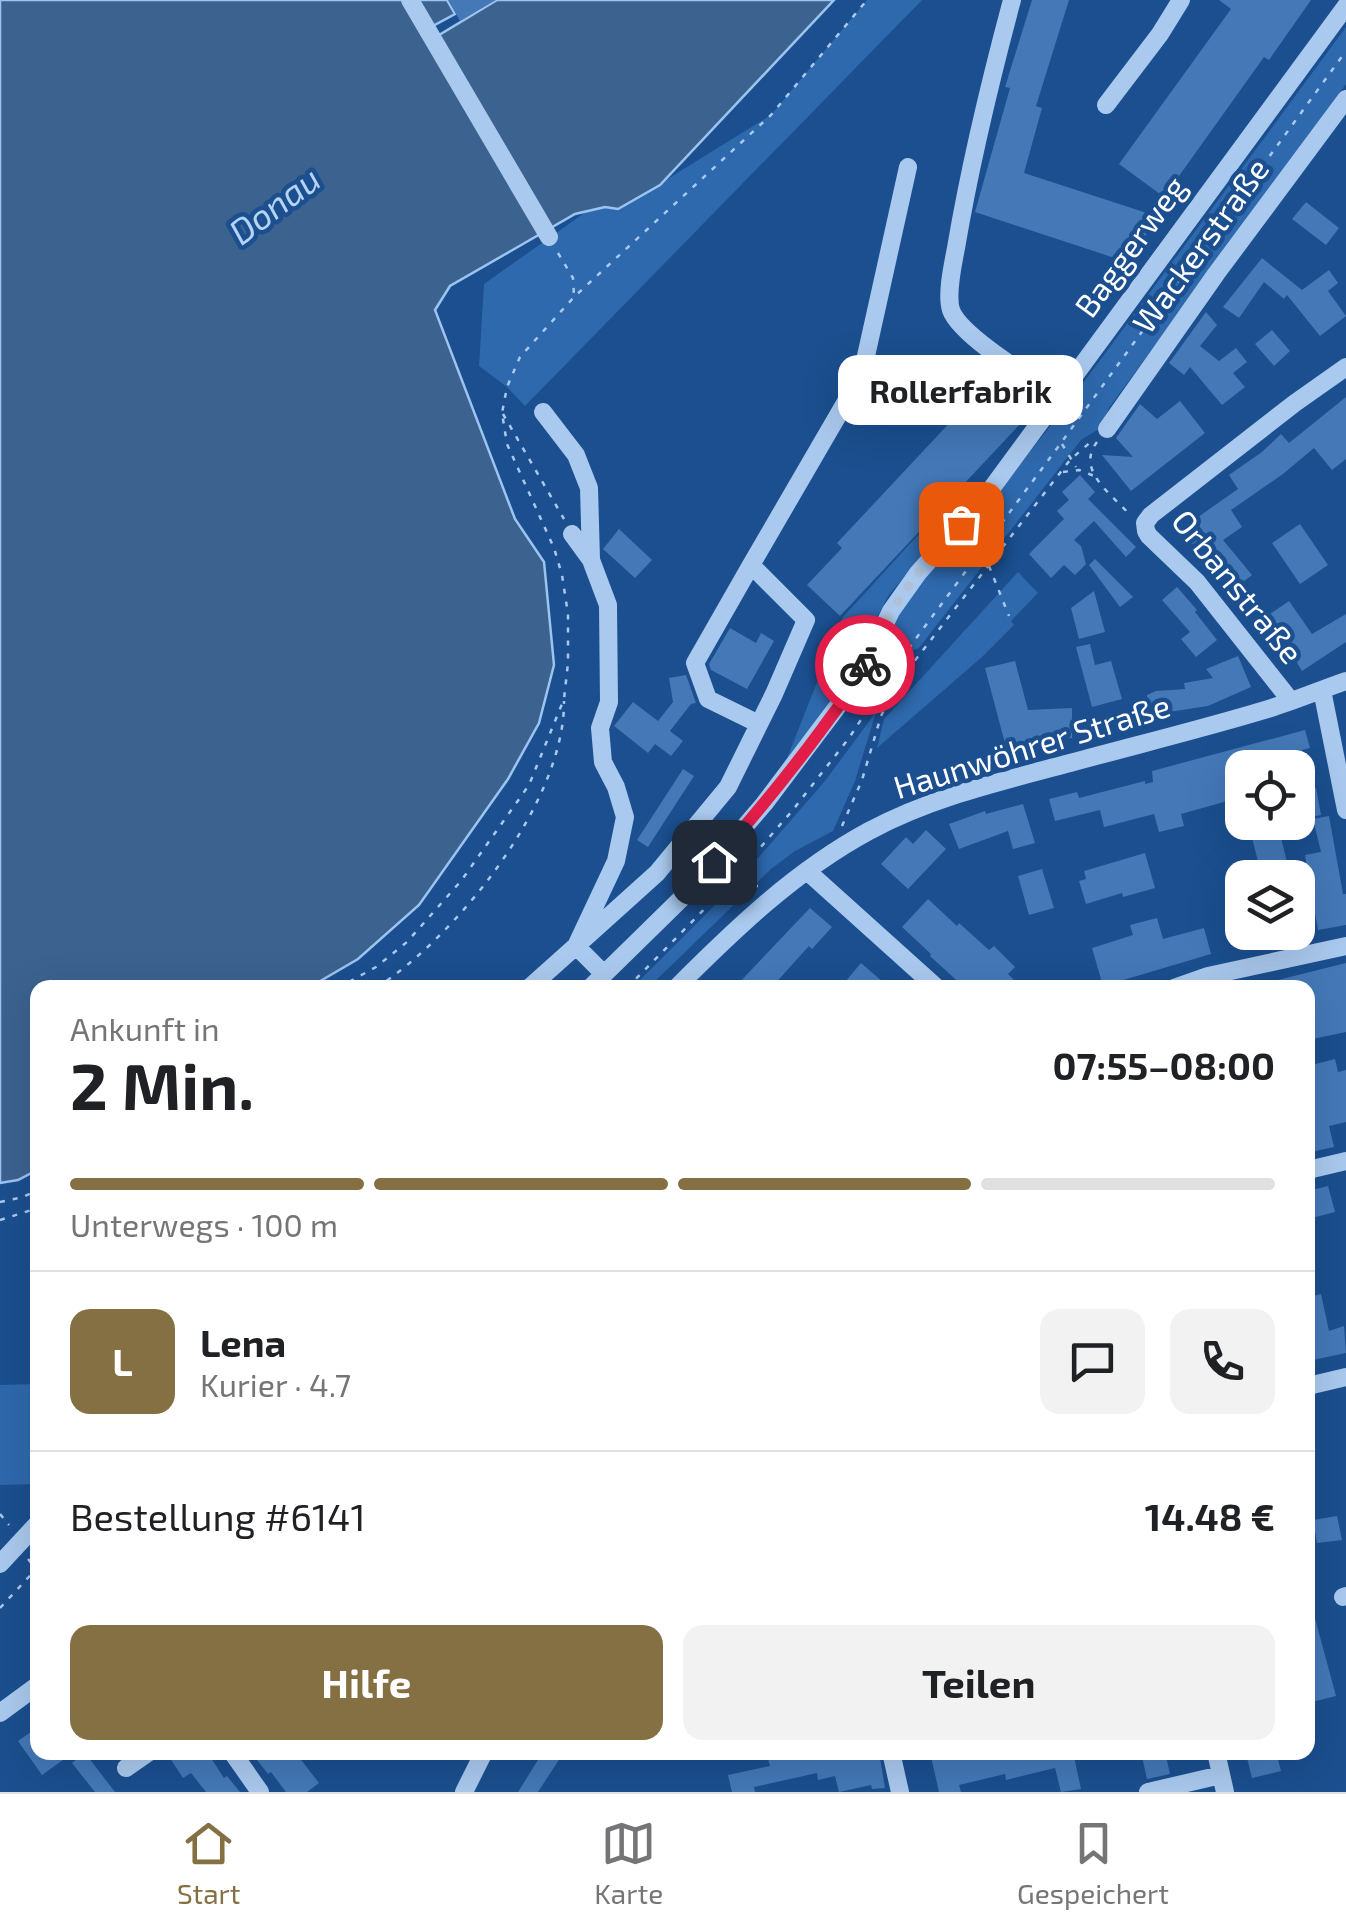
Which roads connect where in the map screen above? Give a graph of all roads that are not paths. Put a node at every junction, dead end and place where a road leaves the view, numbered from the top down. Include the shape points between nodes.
1 (410, 0) edge
2 (1012, 0) edge
3 (1181, 0) edge
4 (1346, 6) edge
5 (1346, 99) edge
6 (1106, 105) dead end
7 (908, 167) dead end
8 (549, 238) road end
9 (1346, 367) edge
10 (1058, 396) junction
11 (542, 412) dead end
12 (1108, 429) road end
13 (572, 534) road end
14 (591, 560) junction
15 (750, 564) junction
16 (1346, 667) edge
17 (1346, 681) edge
18 (1322, 690) junction
19 (1291, 701) junction
20 (760, 724) junction
21 (1346, 810) edge
22 (807, 871) junction
23 (576, 946) junction
24 (1346, 946) edge
25 (538, 980) edge
26 (597, 980) edge
27 (598, 980) edge
28 (692, 980) edge
29 (928, 980) edge
30 (1197, 980) edge
31 (1346, 1161) edge
32 (1315, 1168) edge
33 (1346, 1376) edge
34 (1315, 1384) edge
35 (30, 1532) edge
36 (0, 1564) edge
37 (30, 1691) edge
38 (0, 1713) edge
39 (138, 1760) edge
40 (238, 1760) edge
41 (480, 1760) edge
42 (893, 1760) edge
43 (126, 1768) dead end
44 (1223, 1784) edge
45 (260, 1792) edge
46 (464, 1792) edge
47 (900, 1792) edge
48 (1148, 1792) edge

1 - 8 street
2 - 10 street via 961,218 951,310 975,339
3 - 6 street
4 - 10 street, Baggerweg
5 - 12 street, Wackerstraße
7 - 15 street via 862,374
9 - 19 street, Orbanstraße via 1145,523
10 - 27 street, Baggerweg via 918,573 859,678 764,804 690,890
11 - 14 street via 576,455 590,488
13 - 14 street
14 - 23 street via 608,605 603,762 625,817 616,861
15 - 20 street via 806,620
15 - 20 street via 695,663 708,698
16 - 18 street, Haunwöhrer Straße
17 - 18 street, Haunwöhrer Straße
18 - 19 street, Haunwöhrer Straße
18 - 21 street
19 - 22 street, Haunwöhrer Straße via 944,799 871,830
20 - 23 street via 728,786 657,874
22 - 28 street, Haunwöhrer Straße via 738,927
22 - 29 street
23 - 25 street
23 - 26 street
24 - 30 street
31 - 32 street
33 - 34 street
35 - 36 street
37 - 38 street
39 - 43 street
40 - 45 street
41 - 46 street
42 - 47 street
44 - 48 street

